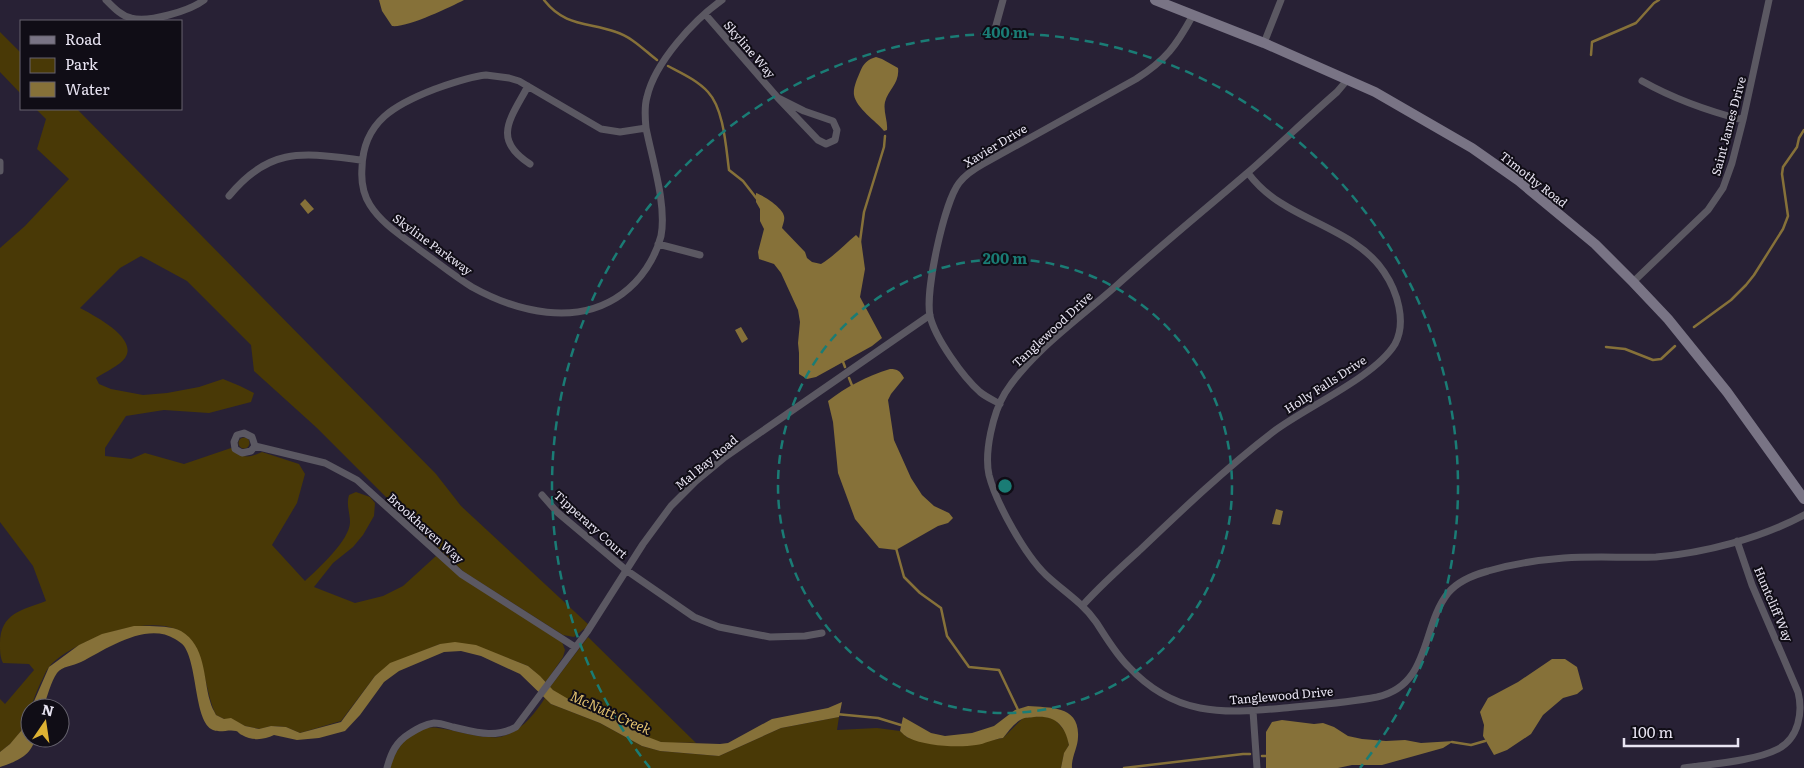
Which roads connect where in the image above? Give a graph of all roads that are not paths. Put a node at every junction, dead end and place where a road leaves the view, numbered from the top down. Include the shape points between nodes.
1 (106, 0) edge
2 (204, 0) edge
3 (722, 0) edge
4 (1002, 0) edge
5 (1155, 0) edge
6 (1281, 0) edge
7 (1769, 0) edge
8 (704, 14) junction
9 (1193, 15) junction
10 (995, 29) dead end
11 (1264, 43) junction
12 (1348, 78) junction
13 (1642, 81) dead end
14 (528, 86) junction
15 (778, 98) junction
16 (1743, 120) junction
17 (646, 128) junction
18 (362, 160) junction
19 (0, 162) edge
20 (530, 164) dead end
21 (0, 171) edge
22 (1248, 173) junction
23 (229, 196) dead end
24 (658, 244) junction
25 (700, 255) dead end
26 (1634, 282) junction
27 (930, 315) junction
28 (1000, 404) junction
29 (255, 446) dead end
30 (542, 495) dead end
31 (1804, 499) edge
32 (1804, 515) edge
33 (1738, 541) junction
34 (626, 570) junction
35 (1083, 605) junction
36 (822, 633) dead end
37 (575, 647) junction
38 (1253, 711) junction
39 (387, 768) edge
40 (1257, 768) edge
41 (1684, 768) edge

1 - 2 street via 126,17 142,20 185,10
3 - 8 street, Skyline Parkway
4 - 10 street
5 - 9 main road, Timothy Road
6 - 11 street
7 - 16 street, Saint James Drive
8 - 15 street, Skyline Way
8 - 17 street, Skyline Parkway via 657,71 647,97
9 - 11 main road, Timothy Road
9 - 27 street, Xavier Drive via 1170,52 1148,72 983,164 959,183 942,230 932,281
11 - 12 main road, Timothy Road
12 - 22 street, Tanglewood Drive via 1337,92
12 - 26 main road, Timothy Road via 1491,161 1557,211
13 - 16 street via 1701,108
14 - 17 street, Skyline Parkway via 601,128 620,132
14 - 18 street, Skyline Parkway via 509,78 475,76 411,99 382,117 369,137
14 - 20 street via 507,134 513,152
15 - 15 street, Skyline Way via 818,140 826,144 835,140 837,130 833,121
16 - 26 street, Saint James Drive via 1728,176 1717,199
17 - 24 street, Skyline Parkway via 662,210
18 - 23 street via 316,154 286,157 251,173
18 - 24 street, Skyline Parkway via 363,190 368,203 383,221 472,286 510,304 557,314 600,307 639,279
19 - 21 street
22 - 28 street, Tanglewood Drive via 1051,342 1018,375
22 - 35 street, Holly Falls Drive via 1281,204 1351,242 1374,259 1396,296 1400,314 1399,335 1390,351 1372,368 1274,431 1226,470 1120,566
24 - 25 street
26 - 31 main road, Timothy Road via 1702,360
27 - 28 street, Xavier Drive via 941,343 964,373 980,392
27 - 34 street, Mal Bay Road via 718,463 671,506
28 - 35 street, Tanglewood Drive via 987,457 996,494 1035,563
29 - 37 street, Brookhaven Way via 325,463 357,480 461,574
30 - 34 street, Tipperary Court via 557,512
32 - 33 street, Tanglewood Drive via 1773,530
33 - 38 street, Tanglewood Drive via 1670,556 1562,558 1476,575 1461,582 1445,597 1417,666 1409,678 1391,692 1360,700
33 - 41 street, Huntcliff Way via 1752,585 1798,692 1801,701 1799,720 1792,736 1777,749 1747,758
34 - 36 street, Tipperary Court via 694,617 719,627 770,637
34 - 37 street, Mal Bay Road via 601,613
35 - 38 street, Tanglewood Drive via 1128,667 1164,694 1199,709
37 - 39 street, Mal Bay Road via 516,727 501,733 482,734 439,723 425,725 404,737 395,747
38 - 40 street

